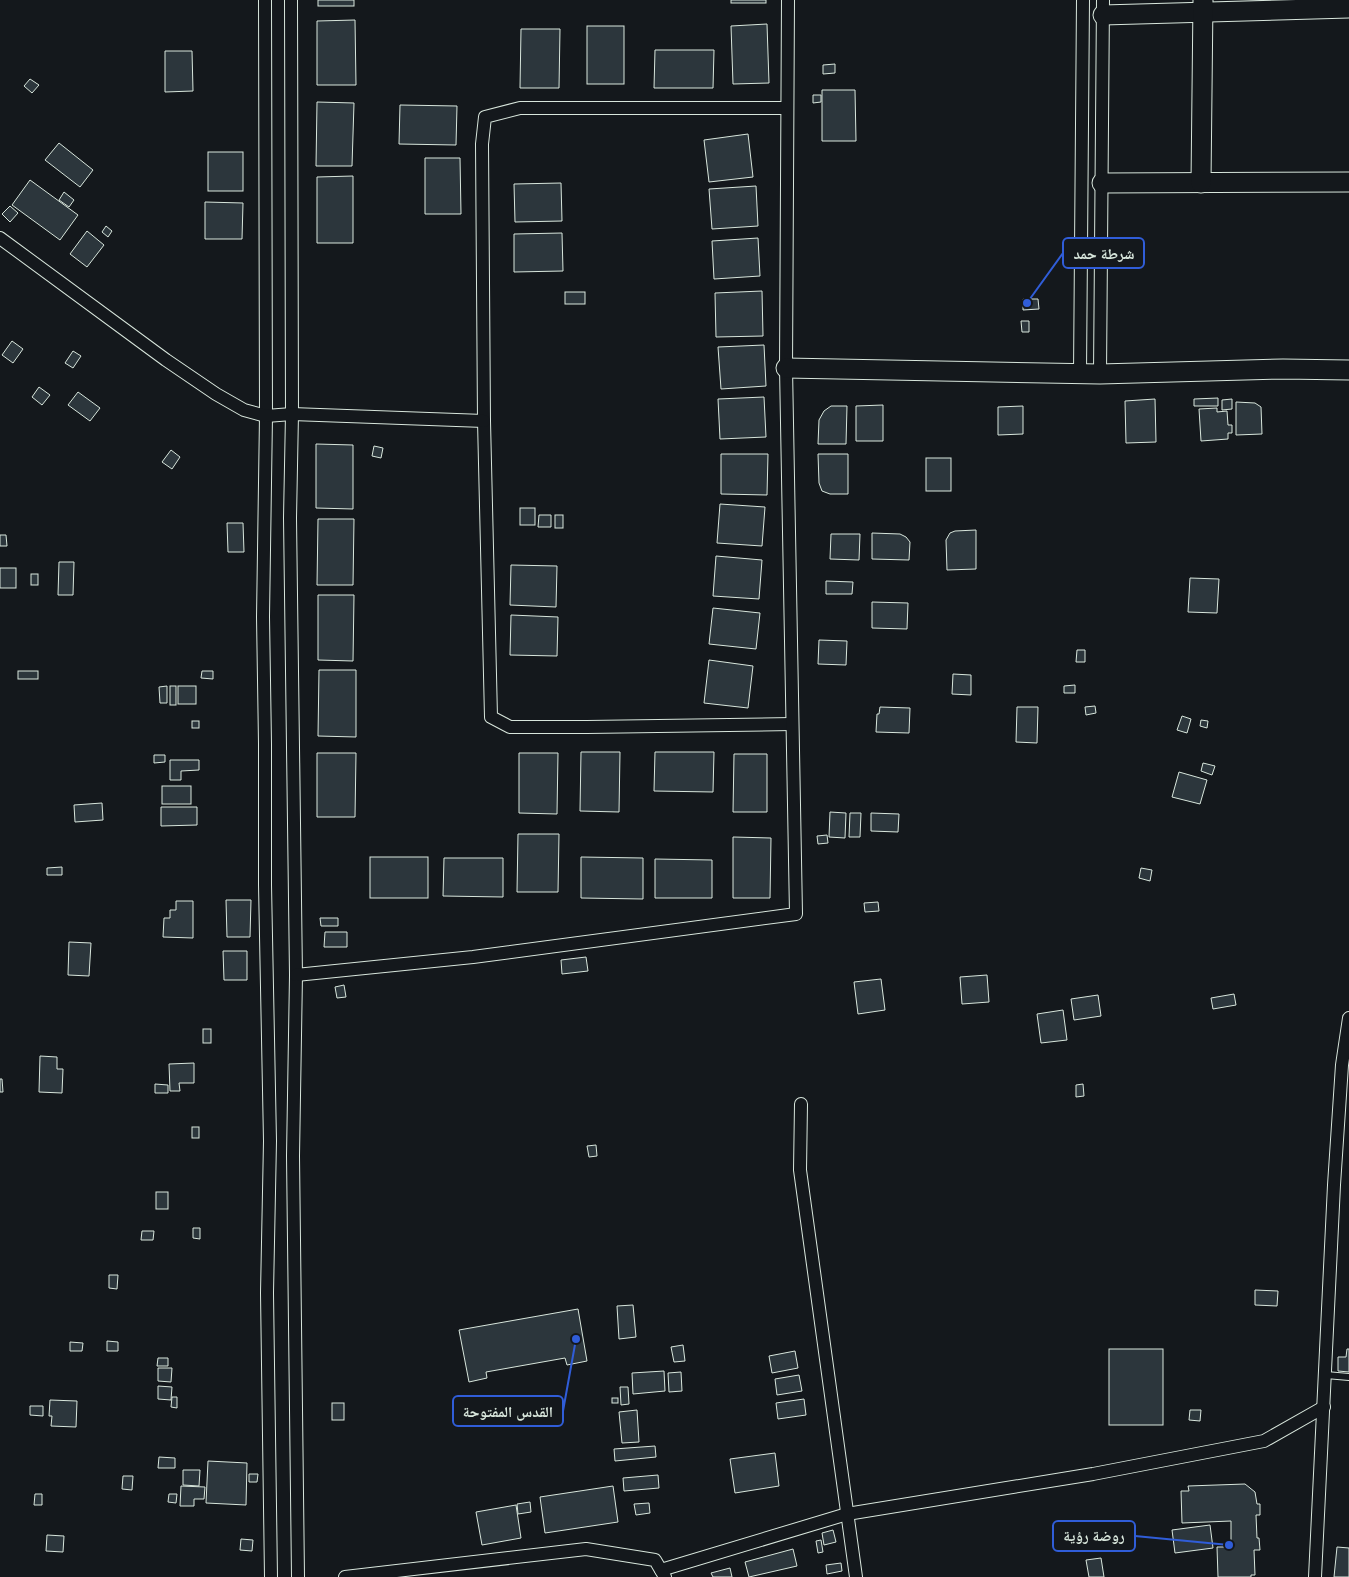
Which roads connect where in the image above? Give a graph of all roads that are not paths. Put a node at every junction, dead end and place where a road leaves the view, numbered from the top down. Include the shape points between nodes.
1 (265, 0) edge
2 (291, 0) edge
3 (788, 0) edge
4 (1083, 0) edge
5 (1203, 6) edge
6 (1103, 8) edge
7 (1349, 8) edge
8 (787, 108) junction
9 (1349, 182) edge
10 (1201, 183) junction
11 (1102, 184) junction
12 (0, 238) edge
13 (786, 368) junction
14 (1349, 370) edge
15 (1080, 373) junction
16 (1100, 374) junction
17 (292, 414) junction
18 (266, 416) junction
19 (484, 421) junction
20 (792, 724) junction
21 (296, 975) junction
22 (1349, 1018) edge
23 (801, 1104) dead end
24 (1326, 1375) junction
25 (1349, 1376) edge
26 (1324, 1407) junction
27 (847, 1514) junction
28 (663, 1573) edge
29 (271, 1577) edge
30 (298, 1577) edge
31 (345, 1577) edge
32 (856, 1577) edge
33 (1315, 1577) edge

1 - 18 street
2 - 17 street
3 - 8 street
4 - 15 street
5 - 6 street
5 - 7 street
5 - 10 street
6 - 11 street
8 - 13 street
8 - 19 street via 520,108 485,118 482,144
9 - 10 street
10 - 11 street
11 - 16 street
12 - 18 street via 209,389 244,410
13 - 15 street
13 - 20 street
14 - 16 street
15 - 16 street
17 - 18 street
17 - 19 street
17 - 21 street via 290,518
18 - 29 street via 263,617 270,1141 267,1293
19 - 20 street via 491,717 510,727
20 - 21 street via 796,914 473,957
21 - 30 street via 293,1156
22 - 24 street via 1342,1065
23 - 27 street via 800,1170
24 - 25 lane
24 - 26 street
26 - 27 street via 1264,1441 1093,1474
26 - 33 street
27 - 28 street
27 - 32 street
28 - 31 street via 655,1560 586,1549

